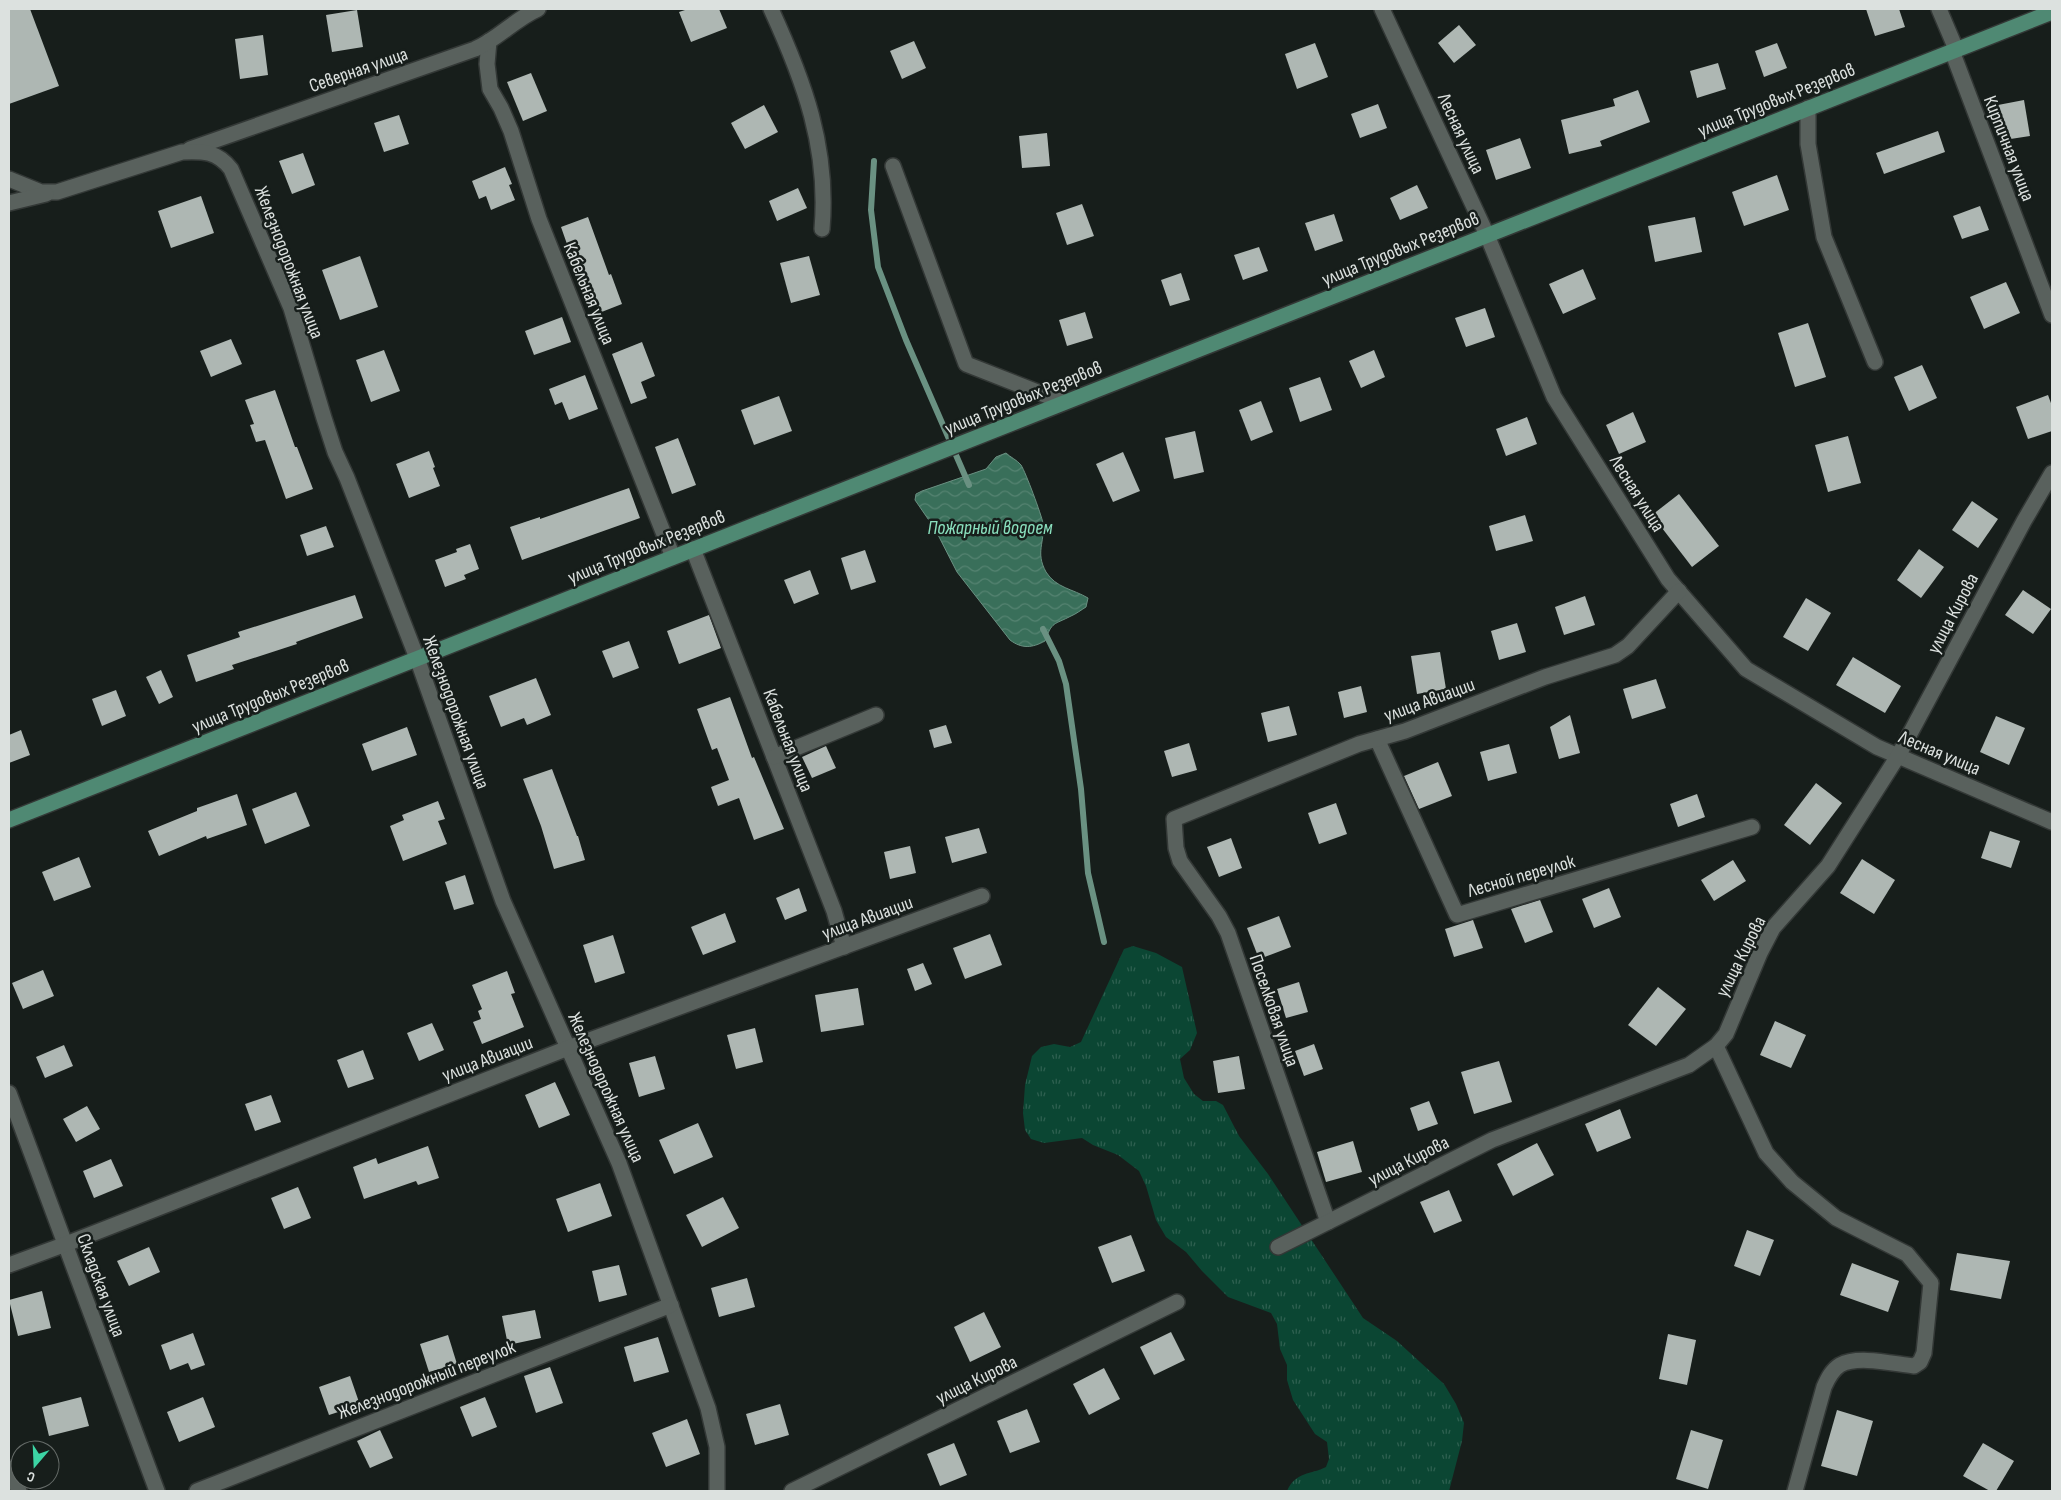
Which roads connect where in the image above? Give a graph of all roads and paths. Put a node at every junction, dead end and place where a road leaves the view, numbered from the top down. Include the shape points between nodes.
1 (538, 9) edge
2 (771, 9) edge
3 (1382, 9) edge
4 (1939, 9) edge
5 (2052, 12) edge
6 (489, 41) junction
7 (1954, 50) junction
8 (1808, 108) junction
9 (182, 152) junction
10 (893, 166) dead end
11 (9, 179) edge
12 (57, 192) junction
13 (9, 203) edge
14 (822, 229) dead end
15 (1487, 235) junction
16 (2052, 315) edge
17 (1875, 362) dead end
18 (1063, 402) junction
19 (2052, 473) edge
20 (693, 549) junction
21 (673, 557) junction
22 (1679, 591) junction
23 (417, 658) junction
24 (876, 715) dead end
25 (1377, 739) junction
26 (1898, 756) junction
27 (774, 757) junction
28 (1174, 819) joint
29 (9, 820) edge
30 (2052, 822) edge
31 (1752, 827) dead end
32 (982, 896) dead end
33 (844, 947) junction
34 (1716, 1046) junction
35 (568, 1048) junction
36 (9, 1093) edge
37 (1328, 1222) junction
38 (66, 1244) junction
39 (1278, 1247) dead end
40 (9, 1265) edge
41 (1177, 1302) dead end
42 (671, 1305) junction
43 (9, 1468) edge
44 (19, 1491) edge
45 (157, 1491) edge
46 (196, 1491) edge
47 (717, 1491) edge
48 (792, 1491) edge
49 (1795, 1491) edge

1 - 6 street, Северная улица via 515,21
2 - 14 street via 813,116 824,184
3 - 15 street, Лесная улица
4 - 7 street, Кирпичная улица
5 - 7 main road, улица Трудовых Резервов
6 - 9 street, Северная улица via 456,57
6 - 21 street, Кабельная улица via 490,90 511,131 539,219
7 - 8 main road, улица Трудовых Резервов
7 - 16 street, Кирпичная улица
8 - 15 main road, улица Трудовых Резервов
8 - 17 street via 1808,144 1824,238
9 - 12 street, Железнодорожная улица
9 - 23 street, Железнодорожная улица via 203,151 220,158 231,169 291,308 335,452
10 - 18 street via 966,364
11 - 12 street, Железнодорожная улица via 41,192
12 - 13 street
15 - 18 main road, улица Трудовых Резервов
15 - 22 street, Лесная улица via 1554,397 1668,579
18 - 20 main road, улица Трудовых Резервов
19 - 26 street, улица Кирова
20 - 21 main road, улица Трудовых Резервов
20 - 27 street, Кабельная улица
21 - 23 main road, улица Трудовых Резервов
22 - 25 street, улица Авиации via 1628,646 1615,655 1544,677
22 - 26 street, Лесная улица via 1746,669 1877,747
23 - 29 main road, улица Трудовых Резервов
23 - 35 street, Железнодорожная улица via 503,901
24 - 27 street
25 - 28 street, улица Авиации
25 - 31 street, Лесной переулок via 1457,914
26 - 30 street, Лесная улица
26 - 34 street, улица Кирова via 1828,866 1773,928 1726,1034
27 - 33 street, Кабельная улица via 834,911
28 - 37 street, Поселковая улица via 1180,861 1228,934
32 - 33 street, улица Авиации
33 - 35 street, улица Авиации
34 - 37 street, улица Кирова via 1689,1065 1492,1140
34 - 49 street via 1766,1154 1792,1182 1836,1218 1907,1254 1931,1284 1924,1352 1920,1362 1914,1366 1859,1360 1841,1365 1830,1374
35 - 38 street, улица Авиации
35 - 42 street, Железнодорожная улица via 619,1163
36 - 38 street, Складская улица
37 - 39 street, улица Кирова
38 - 40 street, улица Авиации
38 - 45 street, Складская улица
41 - 48 street, улица Кирова
42 - 46 street, Железнодорожный переулок
42 - 47 street, Железнодорожная улица via 708,1408 718,1447
43 - 44 street

